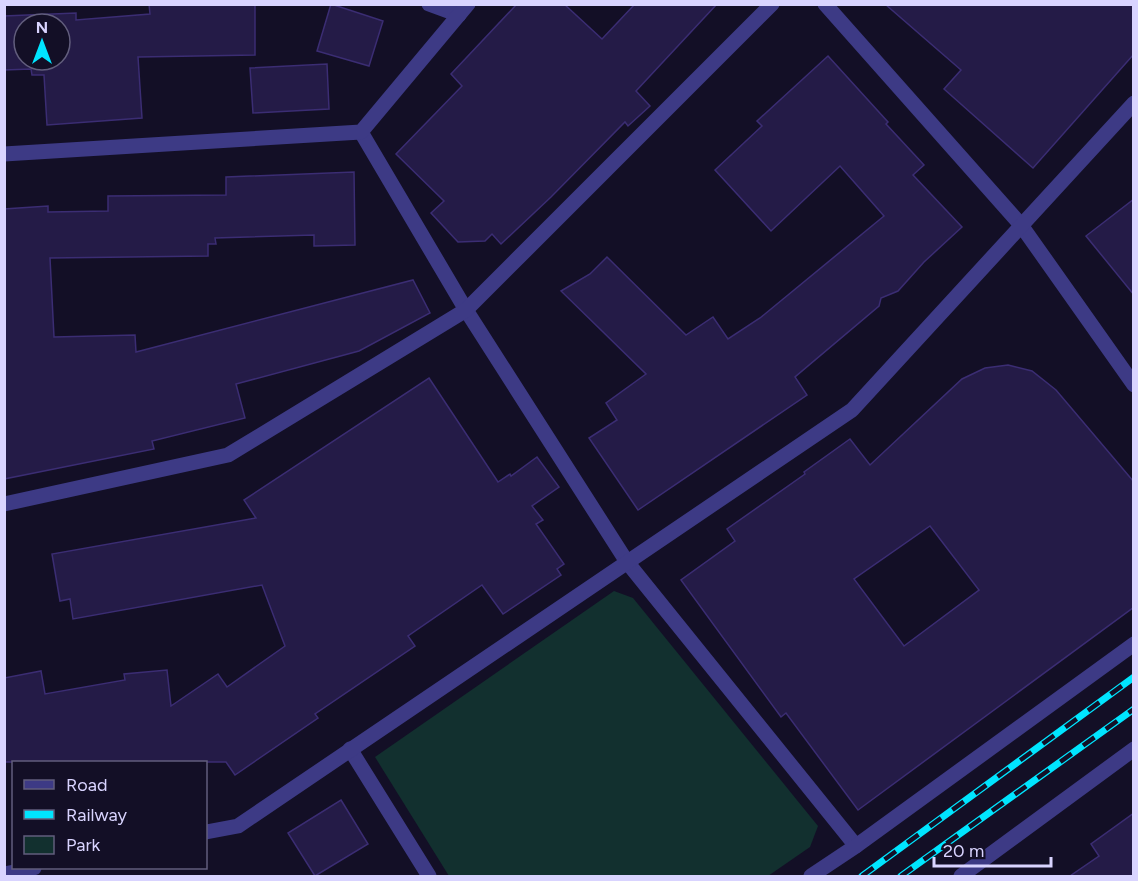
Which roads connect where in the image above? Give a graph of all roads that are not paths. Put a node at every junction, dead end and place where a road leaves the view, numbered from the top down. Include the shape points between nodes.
1 (429, 4) edge
2 (772, 4) edge
3 (825, 4) edge
4 (464, 10) edge
5 (1134, 103) edge
6 (361, 132) junction
7 (4, 154) edge
8 (1021, 225) junction
9 (466, 310) junction
10 (1134, 385) edge
11 (4, 504) edge
12 (627, 562) junction
13 (1134, 645) edge
14 (350, 749) junction
15 (1134, 749) edge
16 (207, 832) edge
17 (856, 846) junction
18 (25, 869) edge
19 (4, 874) edge
20 (429, 876) edge
21 (811, 876) edge
22 (961, 876) edge

1 - 4 street
2 - 9 street
3 - 8 street
4 - 6 street
5 - 8 street
6 - 7 street
6 - 9 street
8 - 10 street
8 - 12 street via 852,410
9 - 11 street via 228,455
9 - 12 street
12 - 14 street
12 - 17 street
13 - 17 street
14 - 16 street via 238,826
14 - 20 street
15 - 22 street
17 - 21 street
18 - 19 street

